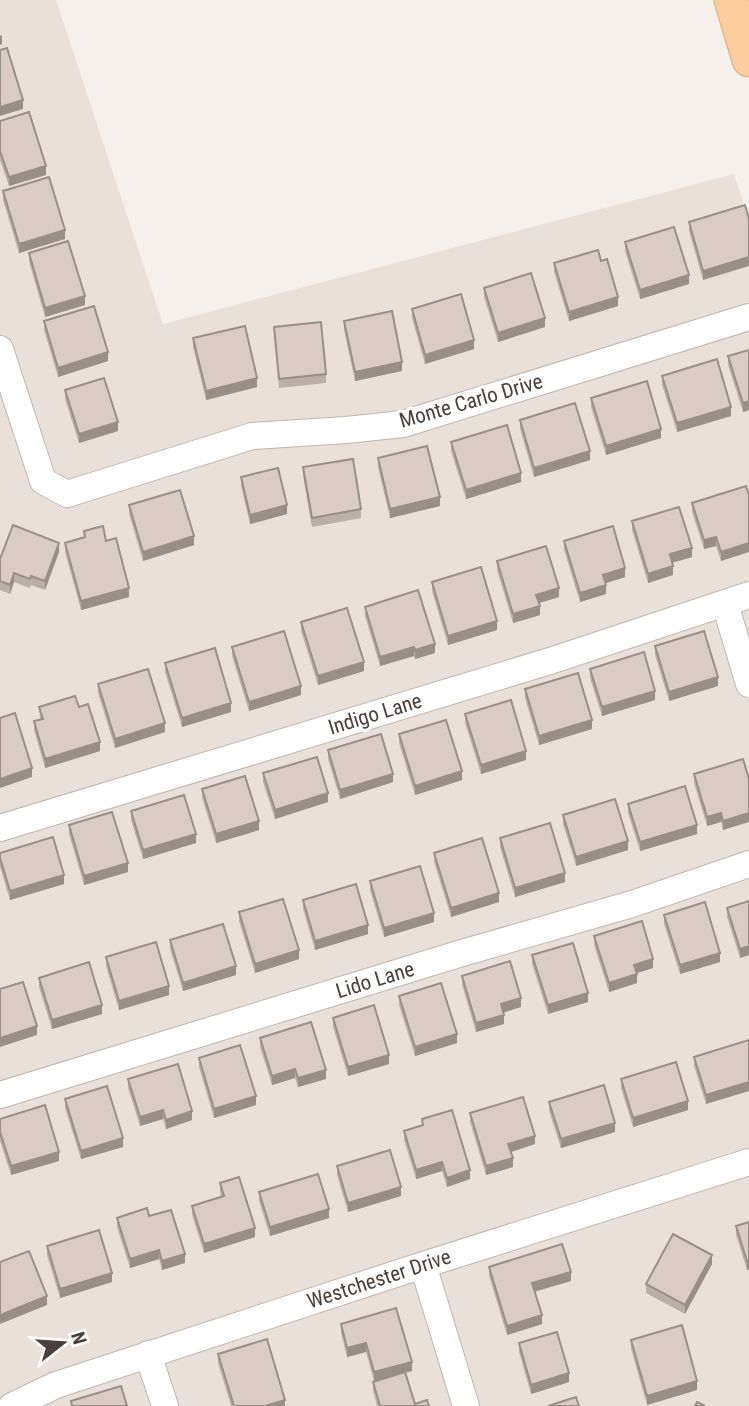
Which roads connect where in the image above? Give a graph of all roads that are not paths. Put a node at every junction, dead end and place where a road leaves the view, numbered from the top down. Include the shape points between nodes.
1 (731, 0) edge
2 (749, 60) edge
3 (749, 317) edge
4 (0, 349) edge
5 (737, 600) edge
6 (749, 684) edge
7 (0, 828) edge
8 (749, 864) edge
9 (0, 1095) edge
10 (749, 1162) edge
11 (423, 1265) junction
12 (148, 1354) junction
13 (12, 1406) edge
14 (165, 1406) edge
15 (466, 1406) edge

1 - 2 main road
3 - 4 street, Monte Carlo Drive via 403,424 252,436 67,494 43,481
5 - 6 street
5 - 7 street, Indigo Lane
8 - 9 street, Lido Lane via 632,904
10 - 11 street, Westchester Drive
11 - 12 street, Westchester Drive
11 - 15 street
12 - 13 street, Westchester Drive via 56,1385
12 - 14 street

